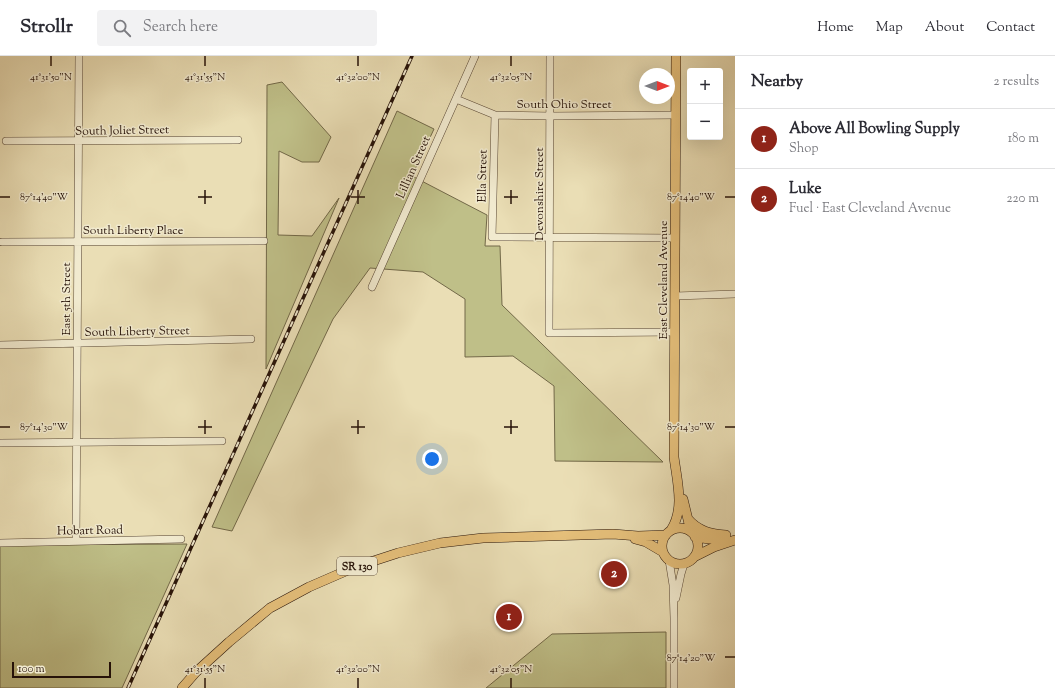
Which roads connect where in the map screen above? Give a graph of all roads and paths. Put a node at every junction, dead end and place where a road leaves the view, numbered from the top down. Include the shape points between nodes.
1 (79, 56) edge
2 (475, 56) edge
3 (550, 56) edge
4 (676, 56) edge
5 (456, 99) junction
6 (495, 115) junction
7 (676, 115) junction
8 (550, 116) junction
9 (238, 140) dead end
10 (6, 141) dead end
11 (78, 142) junction
12 (549, 238) junction
13 (675, 238) junction
14 (264, 241) dead end
15 (2, 242) dead end
16 (78, 242) junction
17 (372, 287) dead end
18 (735, 294) edge
19 (675, 296) junction
20 (675, 332) junction
21 (251, 339) dead end
22 (77, 343) junction
23 (0, 345) edge
24 (222, 441) dead end
25 (77, 442) junction
26 (0, 443) edge
27 (674, 457) junction
28 (687, 518) junction
29 (668, 533) junction
30 (693, 534) junction
31 (730, 535) edge
32 (600, 536) junction
33 (181, 539) dead end
34 (735, 540) edge
35 (76, 542) junction
36 (0, 543) edge
37 (663, 552) junction
38 (694, 557) junction
39 (669, 560) junction
40 (684, 564) junction
41 (674, 618) junction
42 (182, 688) edge
43 (674, 688) edge

1 - 11 street, East 5th Street
2 - 5 street, Lillian Street
3 - 8 street, Devonshire Street
4 - 7 main road, East Cleveland Avenue
5 - 6 street, South Ohio Street
5 - 17 street, Lillian Street
6 - 8 street, South Ohio Street
6 - 12 street, Ella Street via 492,237
7 - 8 street, South Ohio Street
7 - 13 main road, East Cleveland Avenue
8 - 12 street, Devonshire Street
9 - 11 street, South Joliet Street
10 - 11 street, South Joliet Street
11 - 16 street, East 5th Street
12 - 13 street
12 - 20 street, Devonshire Street via 549,333
13 - 19 main road, East Cleveland Avenue
14 - 16 street, South Liberty Place
15 - 16 street, South Liberty Place
16 - 22 street, East 5th Street
18 - 19 street
19 - 20 main road, East Cleveland Avenue
20 - 27 main road, East Cleveland Avenue
21 - 22 street, South Liberty Street
22 - 23 street, South Liberty Street
22 - 25 street, East 5th Street
24 - 25 street
25 - 26 street
25 - 35 street, East 5th Street
27 - 28 main road, East Cleveland Avenue
27 - 29 main road, East Cleveland Avenue via 679,510 676,523
28 - 30 main road, East Cleveland Avenue
28 - 31 main road via 700,530 716,535
29 - 30 main road via 682,528
29 - 32 main road
29 - 37 main road via 663,540
30 - 31 main road via 709,539
30 - 38 main road via 698,547
32 - 37 main road via 646,542
32 - 42 main road, SR 130 via 483,538 440,543 355,567 270,608 229,642
33 - 35 street, Hobart Road
34 - 38 main road
35 - 36 street, Hobart Road
37 - 39 main road
38 - 40 main road
39 - 40 main road
39 - 41 street
40 - 41 street
41 - 43 street

